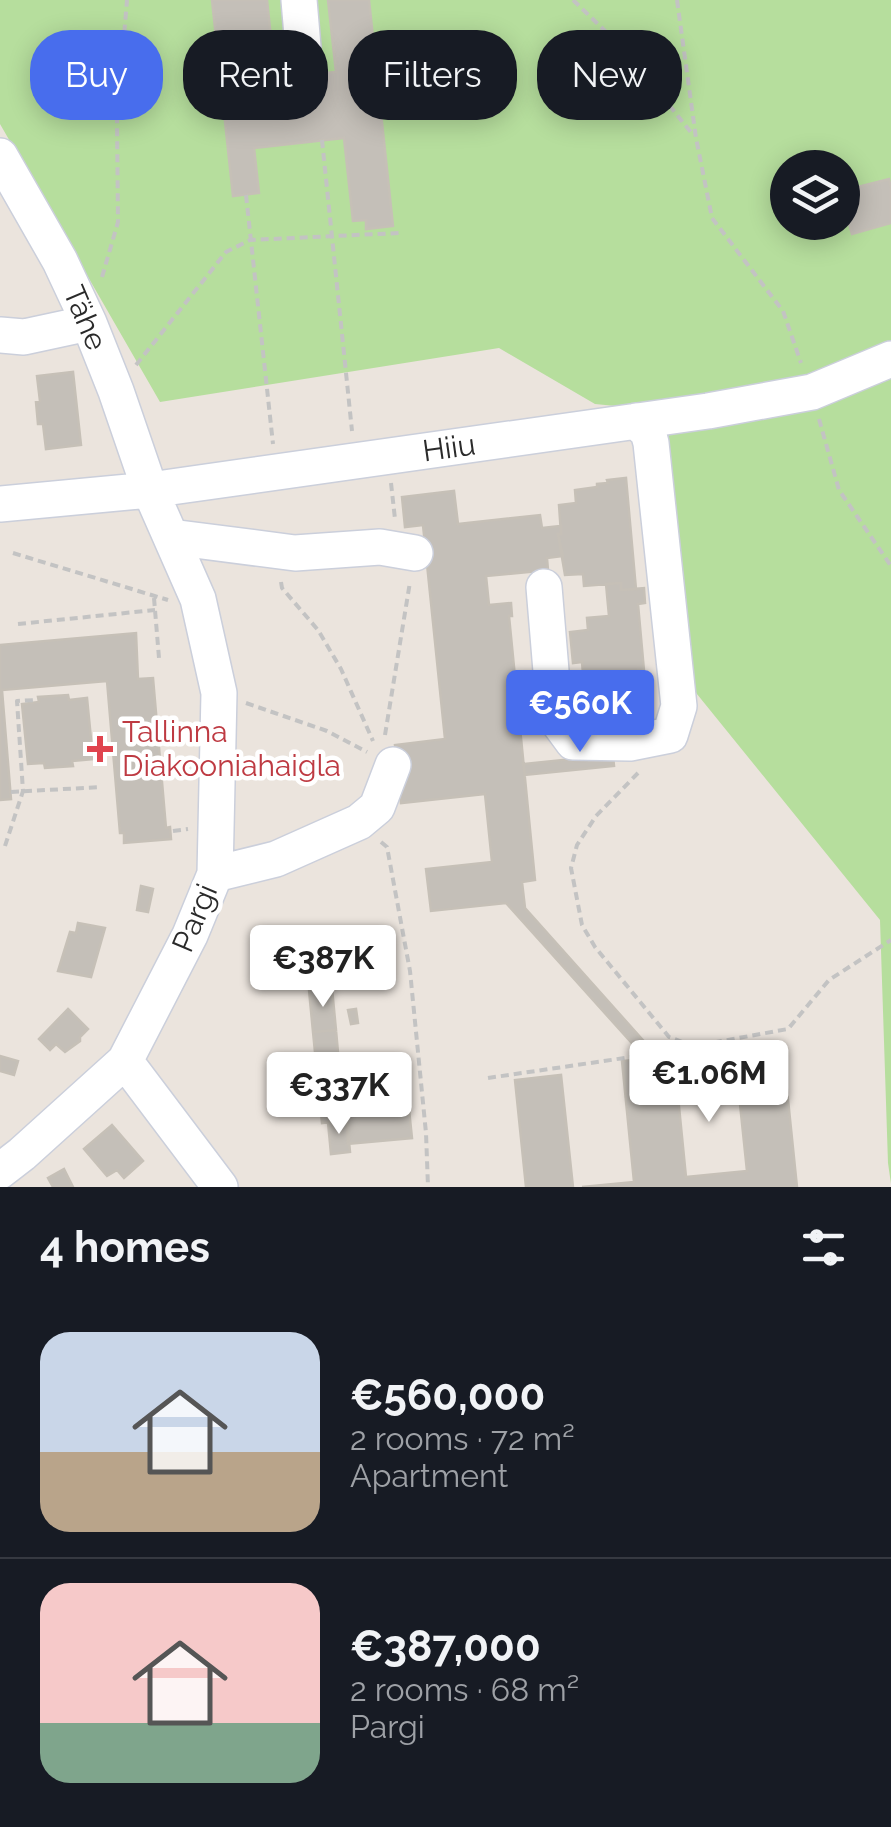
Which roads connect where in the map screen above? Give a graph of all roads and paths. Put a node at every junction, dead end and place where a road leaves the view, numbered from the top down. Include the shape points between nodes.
1 (127, 0) edge
2 (299, 0) edge
3 (573, 0) edge
4 (677, 0) edge
5 (302, 30) edge
6 (696, 138) junction
7 (322, 140) dead end
8 (0, 156) edge
9 (246, 195) dead end
10 (399, 233) dead end
11 (332, 236) junction
12 (250, 240) junction
13 (89, 323) junction
14 (0, 335) edge
15 (891, 359) edge
16 (116, 391) junction
17 (812, 392) junction
18 (636, 422) junction
19 (372, 458) junction
20 (276, 472) junction
21 (150, 490) junction
22 (0, 504) edge
23 (171, 537) junction
24 (281, 552) junction
25 (12, 553) dead end
26 (414, 553) junction
27 (891, 566) edge
28 (544, 587) dead end
29 (154, 595) junction
30 (169, 600) dead end
31 (155, 610) junction
32 (18, 624) dead end
33 (159, 658) dead end
34 (219, 693) junction
35 (37, 700) dead end
36 (670, 735) junction
37 (387, 762) junction
38 (101, 788) dead end
39 (23, 791) junction
40 (11, 792) dead end
41 (359, 822) junction
42 (199, 828) dead end
43 (172, 831) dead end
44 (5, 846) dead end
45 (215, 874) junction
46 (891, 940) edge
47 (693, 1046) junction
48 (650, 1054) dead end
49 (638, 1056) dead end
50 (125, 1061) junction
51 (488, 1078) dead end
52 (0, 1171) edge
53 (220, 1187) edge
54 (428, 1187) edge

1 - 13 path via 118,222
2 - 5 street
3 - 6 path via 627,52
4 - 6 path
6 - 17 path via 712,218 783,311
7 - 11 path
8 - 13 street, Tähe
9 - 12 path
10 - 11 path
11 - 12 path
11 - 19 path
12 - 16 path via 226,252
12 - 20 path
13 - 14 street via 24,337
13 - 16 street, Tähe
15 - 17 street, Hiiu
16 - 21 street, Tähe
17 - 18 street, Hiiu
17 - 27 path via 839,490
18 - 19 street, Hiiu
18 - 36 street via 651,443 679,706
19 - 20 street, Hiiu
19 - 26 path via 396,527
20 - 21 street, Hiiu
21 - 22 street, Hiiu
21 - 23 street, Pargi
23 - 24 street
23 - 34 street, Pargi via 198,599
24 - 26 street via 380,546
24 - 37 path via 282,588 318,630
25 - 29 path
26 - 37 path
28 - 36 street via 558,724 574,742 630,743
29 - 30 path
29 - 31 path
31 - 32 path
31 - 33 path
34 - 37 path via 327,731
34 - 45 street, Pargi
35 - 39 path via 17,701
36 - 47 path via 596,816 571,868 582,926 595,947 669,1037
37 - 41 street via 377,807
38 - 39 path
39 - 40 path
39 - 44 path
41 - 45 street via 276,859
41 - 54 path via 387,847 410,970
42 - 43 path
45 - 50 street, Pargi
46 - 47 path via 829,980 788,1029
47 - 48 path
49 - 51 path
50 - 52 street, Pargi
50 - 53 street

